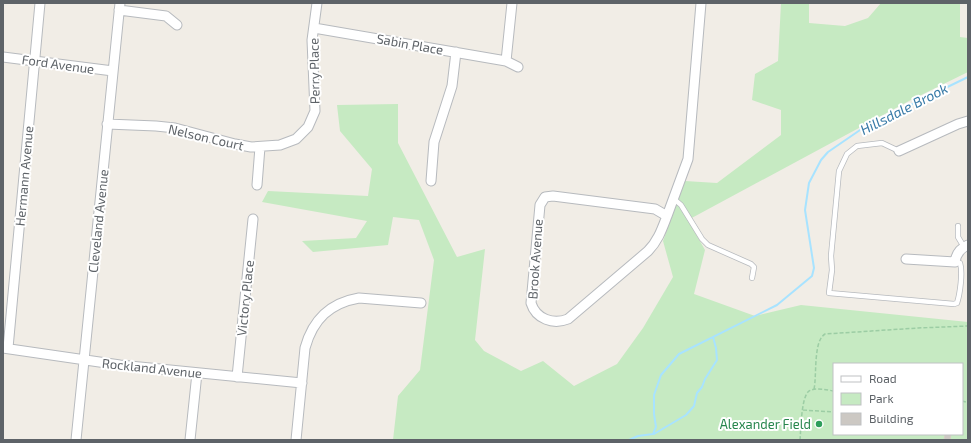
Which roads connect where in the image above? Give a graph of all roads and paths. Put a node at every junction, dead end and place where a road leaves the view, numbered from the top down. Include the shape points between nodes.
1 (40, 3) edge
2 (317, 3) edge
3 (512, 3) edge
4 (701, 3) edge
5 (120, 6) edge
6 (177, 25) dead end
7 (314, 28) junction
8 (456, 52) junction
9 (3, 57) edge
10 (35, 60) junction
11 (506, 61) junction
12 (518, 67) dead end
13 (113, 72) junction
14 (968, 121) edge
15 (108, 124) junction
16 (280, 145) joint
17 (260, 147) junction
18 (899, 151) joint
19 (431, 181) dead end
20 (256, 185) dead end
21 (674, 199) junction
22 (667, 216) junction
23 (253, 219) dead end
24 (958, 226) dead end
25 (966, 246) edge
26 (906, 259) dead end
27 (955, 262) junction
28 (752, 278) dead end
29 (421, 303) dead end
30 (968, 326) edge
31 (6, 348) edge
32 (85, 360) junction
33 (197, 373) junction
34 (237, 377) junction
35 (302, 383) junction
36 (814, 389) junction
37 (833, 391) edge
38 (963, 401) edge
39 (966, 402) dead end
40 (803, 410) junction
41 (833, 412) edge
42 (76, 440) edge
43 (190, 440) edge
44 (296, 440) edge
45 (800, 440) edge

1 - 10 street, Hermann Avenue
2 - 7 street, Perry Place
3 - 11 street
4 - 21 street, Brook Avenue via 688,159
5 - 6 street via 166,16
5 - 13 street, Cleveland Avenue
7 - 8 street, Sabin Place
7 - 16 street, Perry Place via 312,40 315,111 302,134
8 - 11 street, Sabin Place
8 - 19 street via 452,86 434,142
9 - 10 street, Ford Avenue
10 - 13 street, Ford Avenue
10 - 31 street, Hermann Avenue
11 - 12 street, Sabin Place
13 - 15 street, Cleveland Avenue
14 - 18 street
15 - 17 street, Nelson Court via 174,128 235,144
15 - 32 street, Cleveland Avenue
16 - 17 street, Nelson Court
17 - 20 street
18 - 27 lane via 882,143 857,146 842,162 839,171 829,293 954,304 959,297 961,270 960,263
21 - 22 street, Brook Avenue
21 - 28 lane via 681,205 708,245 754,267
22 - 22 street, Brook Avenue via 660,235 648,251 568,319 554,322 536,314 531,300 540,205 545,197 655,209
23 - 34 street, Victory Place
24 - 25 lane via 958,237
25 - 27 street via 957,254
26 - 27 street
29 - 35 street via 359,298 332,308 318,320 308,338
30 - 36 path via 825,334 818,344
31 - 32 street, Rockland Avenue
32 - 33 street, Rockland Avenue
32 - 42 street, Cleveland Avenue
33 - 34 street, Rockland Avenue
33 - 43 street
34 - 35 street, Rockland Avenue
35 - 44 street
36 - 37 path
36 - 40 path via 808,392
38 - 39 path
40 - 41 path
40 - 45 path

